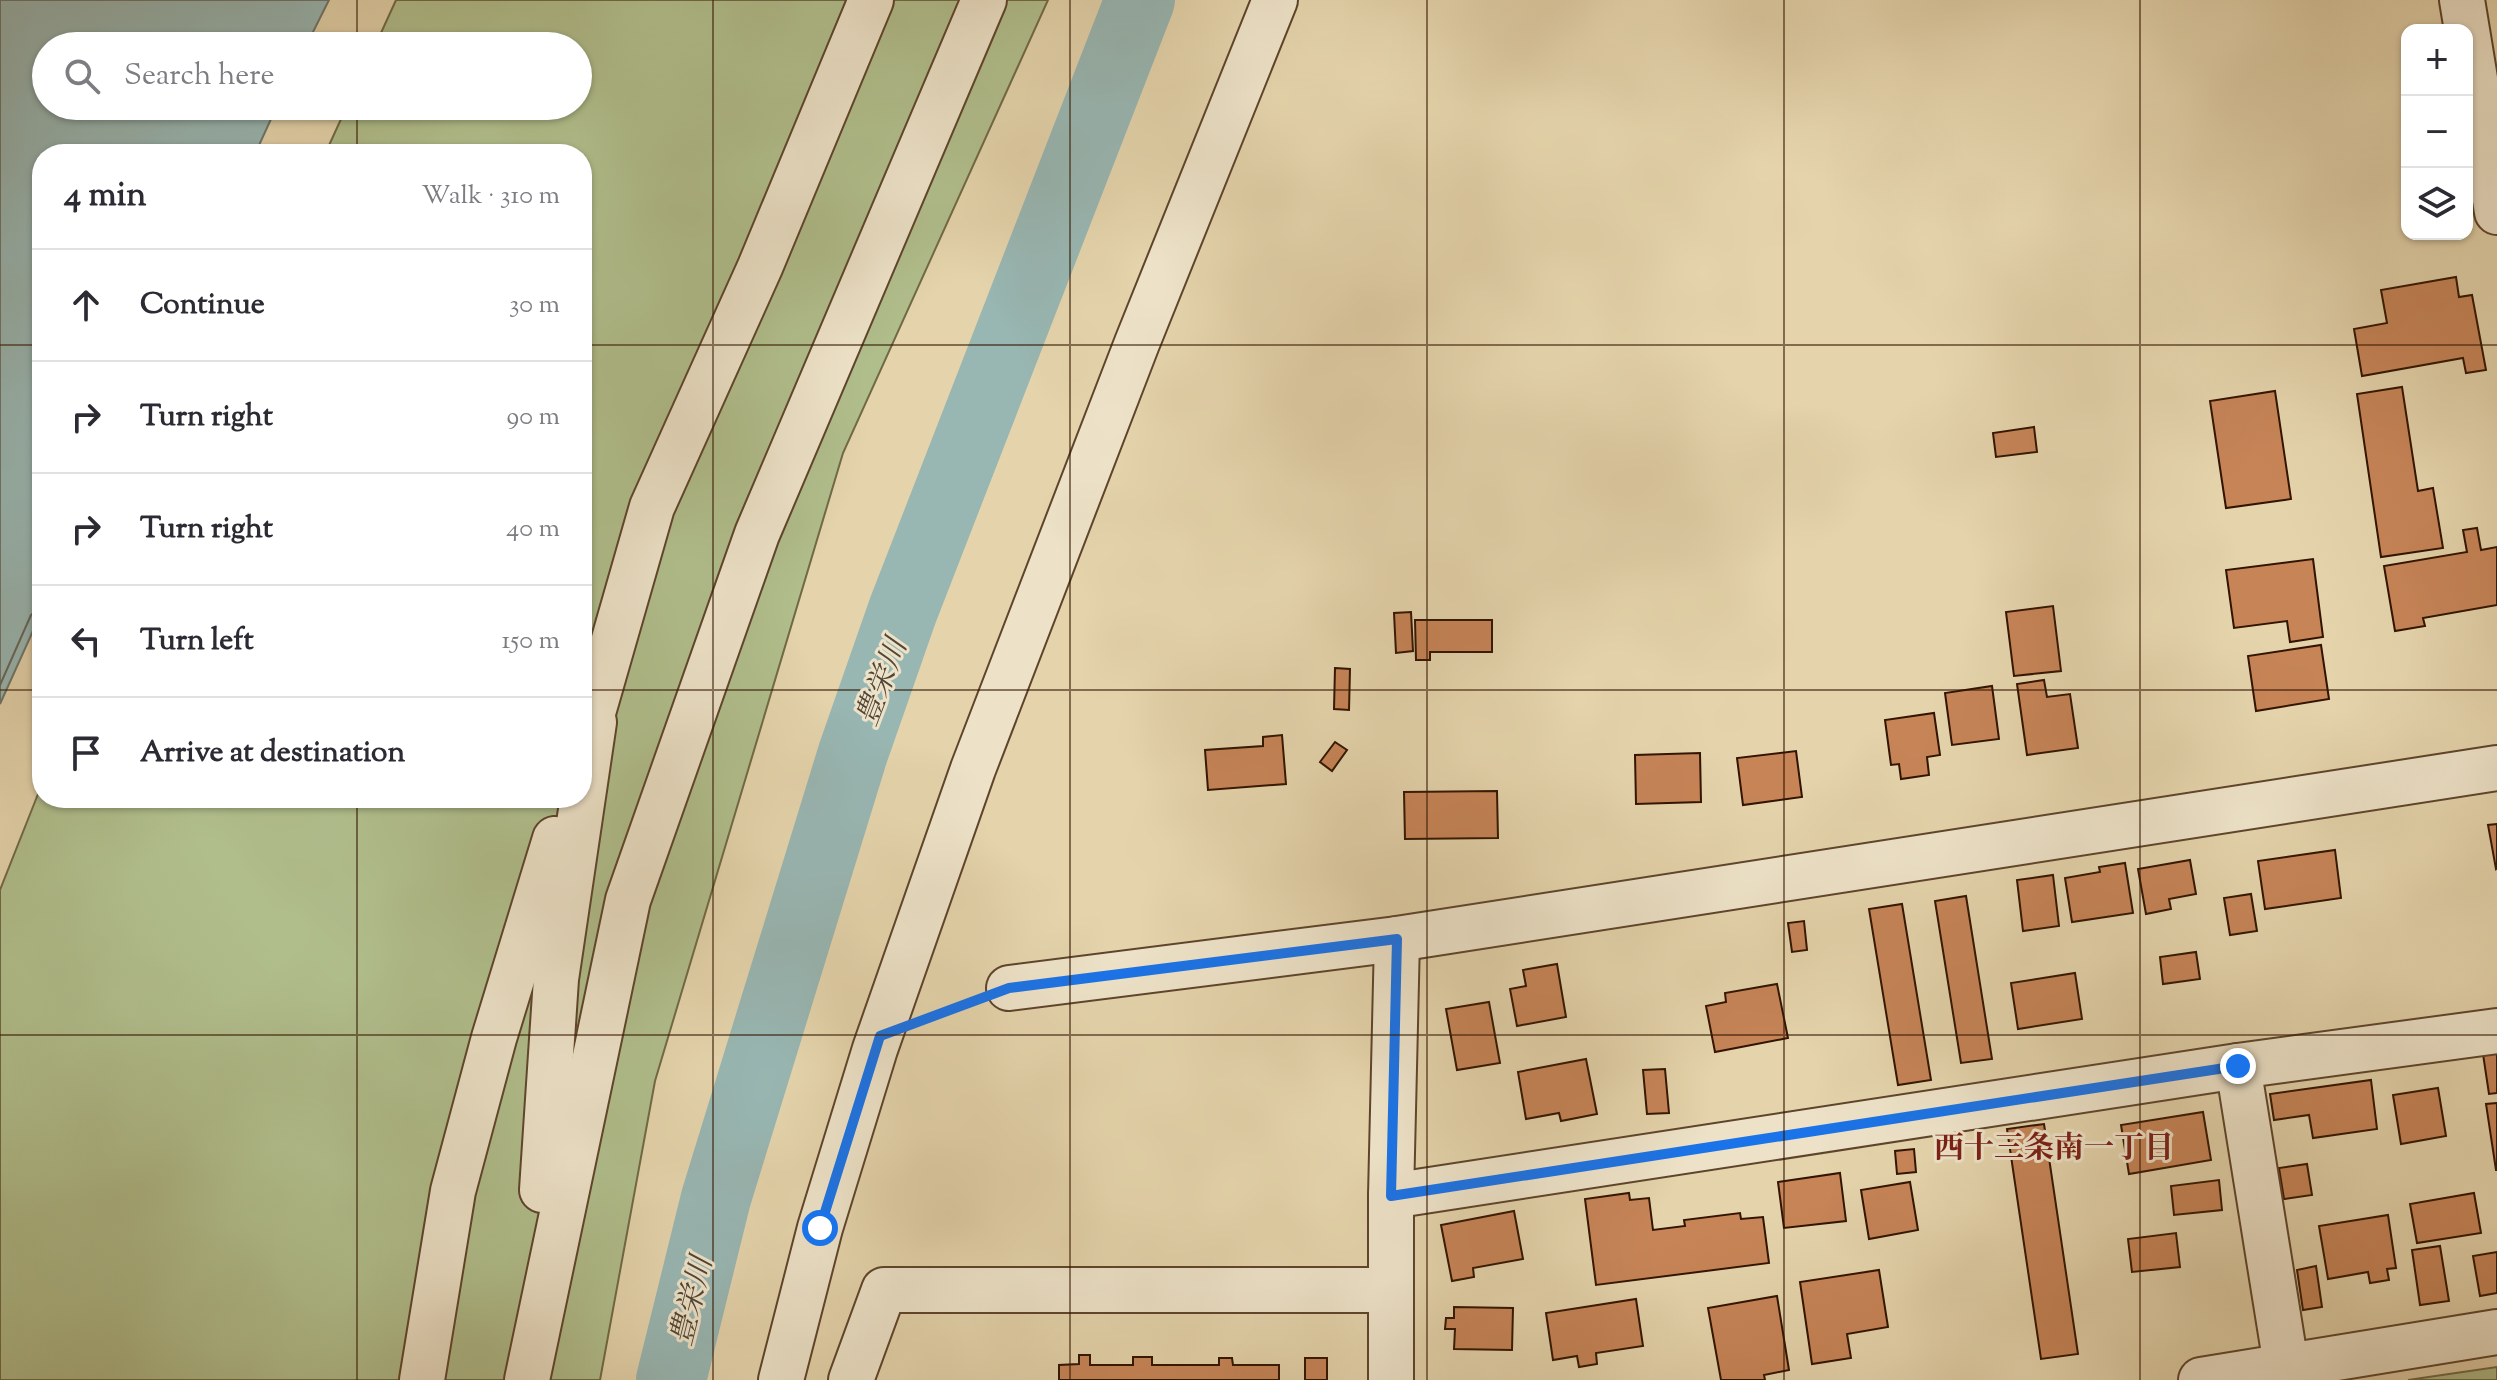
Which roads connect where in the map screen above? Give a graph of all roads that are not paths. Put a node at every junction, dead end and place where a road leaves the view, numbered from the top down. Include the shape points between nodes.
1 (871, 0) edge
2 (984, 0) edge
3 (1275, 0) edge
4 (2462, 0) edge
5 (2497, 212) edge
6 (596, 704) junction
7 (592, 717) edge
8 (592, 732) edge
9 (2497, 768) edge
10 (565, 808) edge
11 (581, 808) edge
12 (1397, 939) junction
13 (1009, 988) road end
14 (2497, 1031) edge
15 (2238, 1066) junction
16 (1391, 1196) junction
17 (1376, 1290) dead end
18 (2497, 1332) edge
19 (2286, 1365) junction
20 (422, 1380) edge
21 (525, 1380) edge
22 (781, 1380) edge
23 (851, 1380) edge
24 (1391, 1380) edge
25 (2201, 1380) edge

1 - 6 street via 652,507
2 - 21 street via 757,534 628,900
3 - 22 street via 973,769 880,1036 820,1228
4 - 5 street
6 - 7 street
6 - 8 street
9 - 12 street
10 - 20 street via 453,1191
11 - 21 street via 556,979 547,1151
12 - 13 street
12 - 16 street
14 - 15 street
15 - 16 street
15 - 19 street
16 - 24 street
17 - 23 street via 884,1290
18 - 19 street
19 - 25 street

